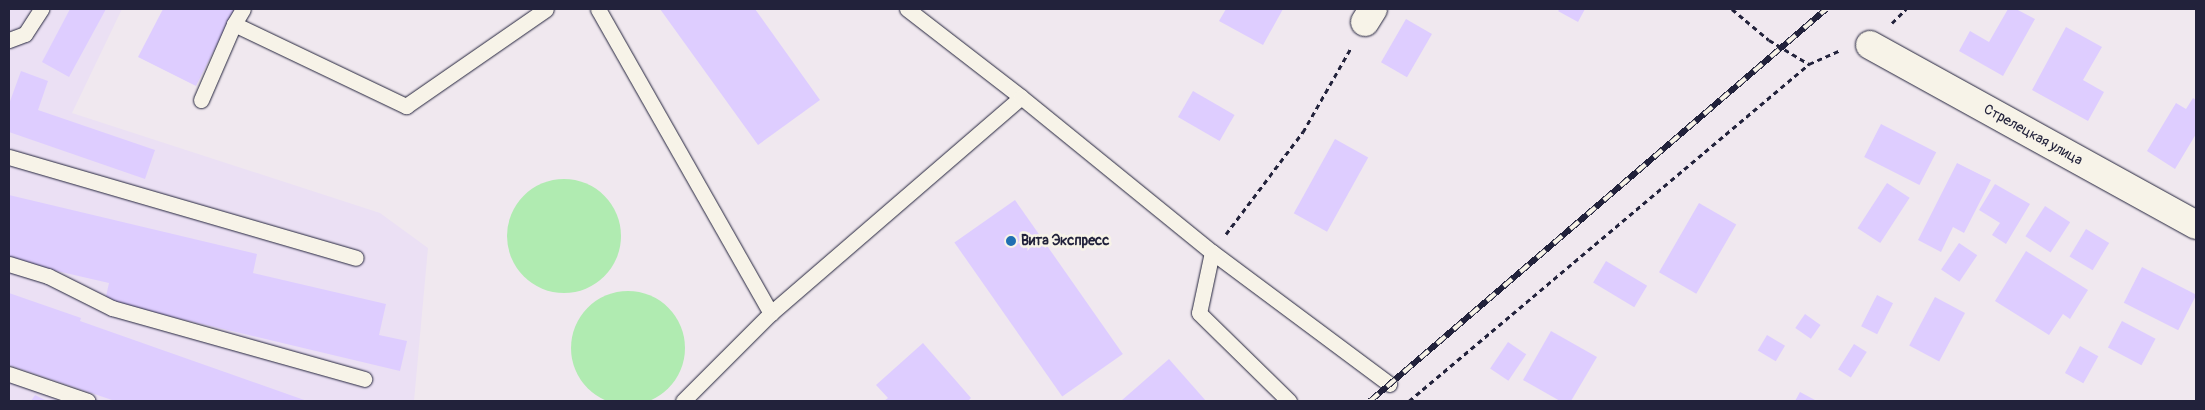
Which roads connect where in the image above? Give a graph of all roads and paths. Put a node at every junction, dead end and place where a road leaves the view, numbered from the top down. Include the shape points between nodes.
1 (41, 9) edge
2 (243, 9) edge
3 (546, 9) edge
4 (598, 9) edge
5 (907, 9) edge
6 (1732, 9) edge
7 (1369, 15) edge
8 (234, 24) junction
9 (9, 40) edge
10 (1870, 45) joint
11 (1809, 64) junction
12 (1021, 97) junction
13 (201, 100) dead end
14 (9, 156) edge
15 (2196, 225) edge
16 (1212, 252) junction
17 (356, 258) dead end
18 (9, 264) edge
19 (771, 313) junction
20 (9, 374) edge
21 (364, 378) dead end
22 (1389, 384) dead end
23 (88, 401) edge
24 (683, 401) edge
25 (1288, 401) edge
26 (1409, 401) edge

1 - 9 lane via 24,34
2 - 8 lane
3 - 8 lane via 406,106
4 - 19 lane
5 - 12 lane
6 - 11 path via 1769,40
7 - 16 path via 1303,132
8 - 13 lane
10 - 11 path via 1853,45
10 - 15 street, Стрелецкая улица
11 - 26 path
12 - 16 lane
12 - 19 lane
14 - 17 lane
16 - 22 lane
16 - 25 lane via 1199,313
18 - 21 lane via 48,276 112,308
19 - 24 lane
20 - 23 lane

